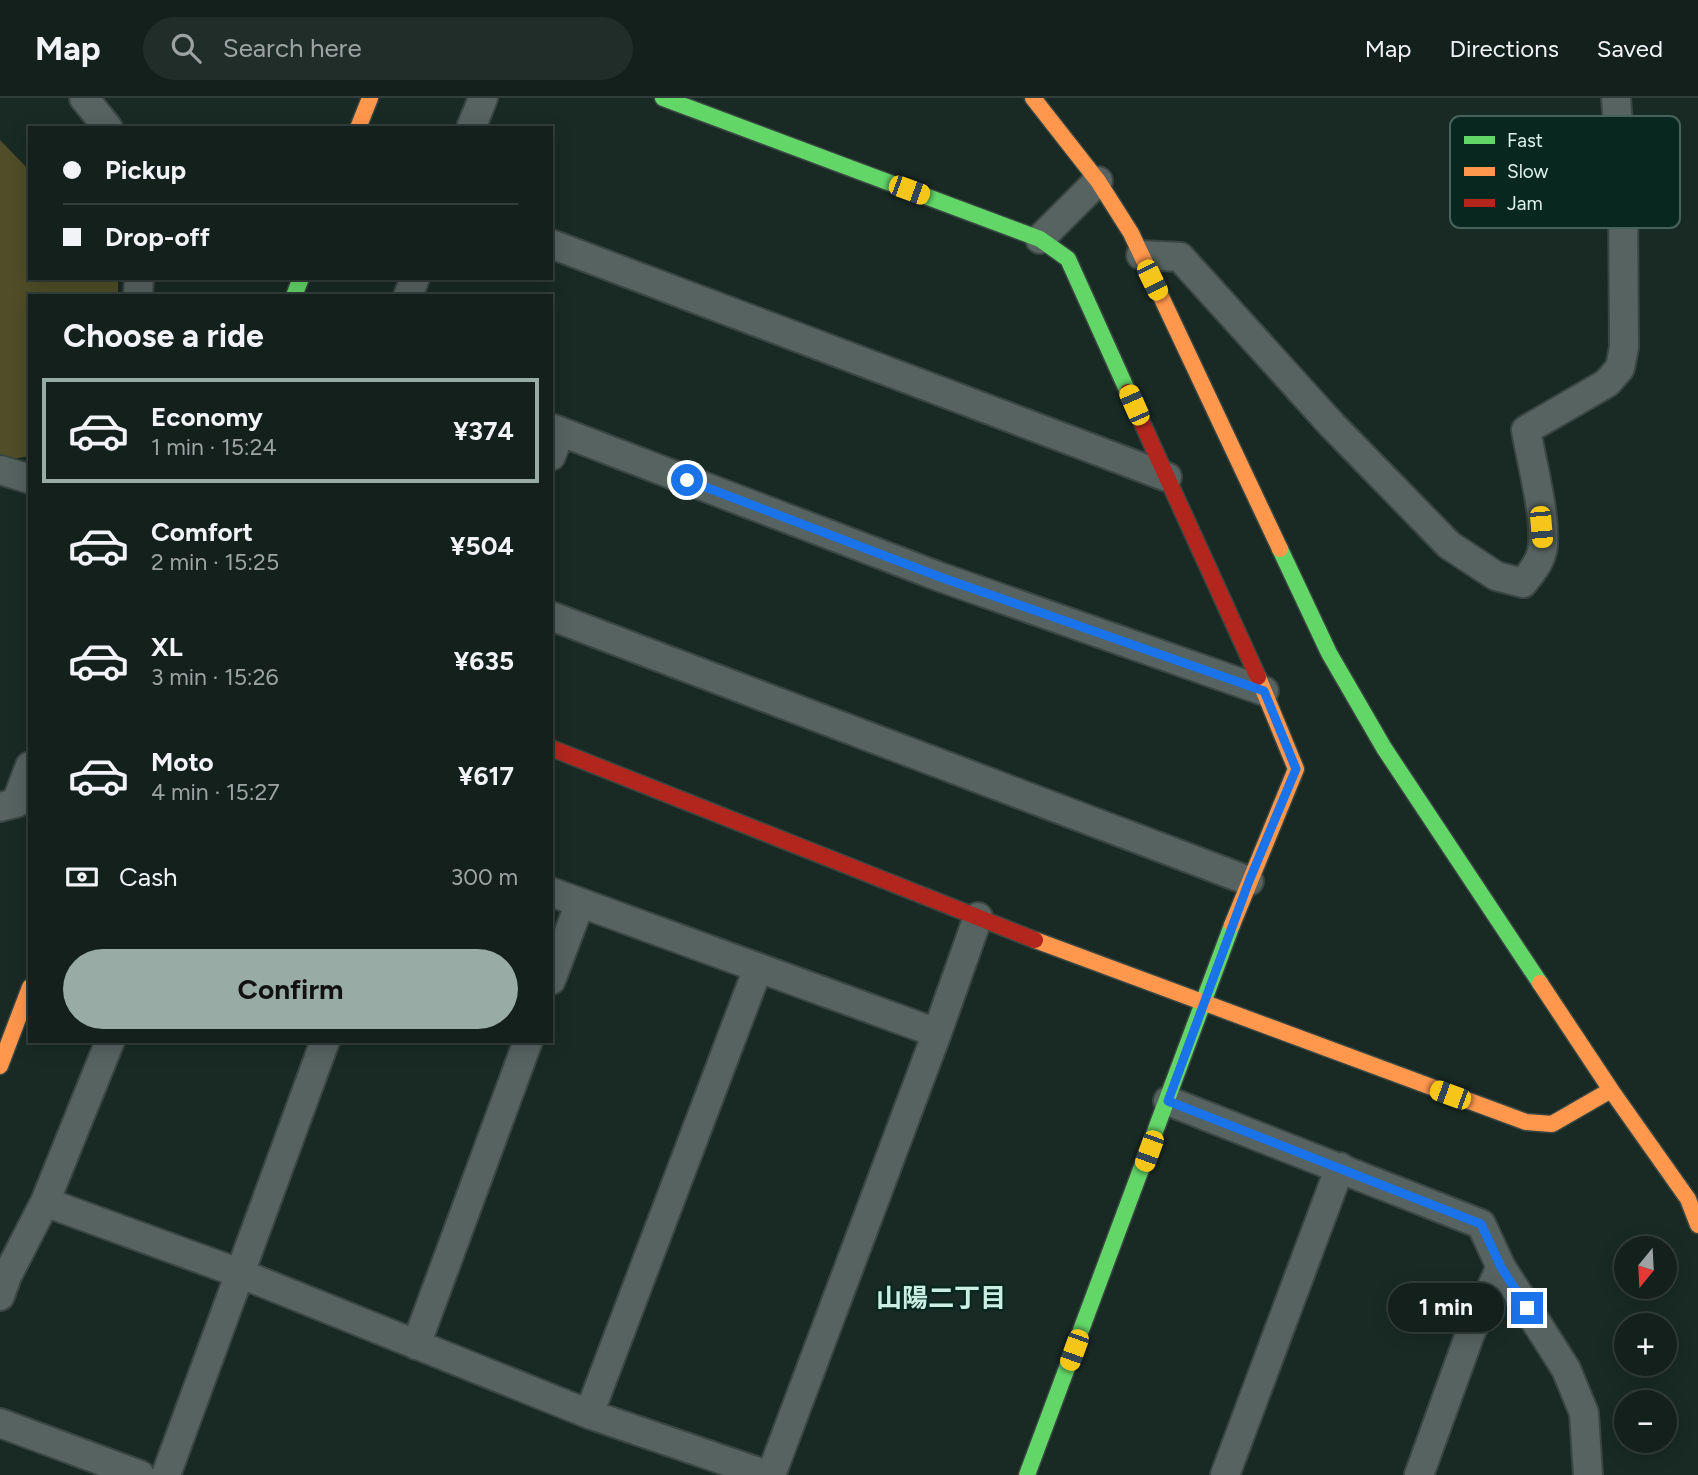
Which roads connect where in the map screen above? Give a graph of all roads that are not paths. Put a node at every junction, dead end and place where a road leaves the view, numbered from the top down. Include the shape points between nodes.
1 (84, 98) edge
2 (370, 98) edge
3 (483, 98) edge
4 (663, 98) edge
5 (1033, 98) edge
6 (1615, 98) edge
7 (1617, 116) edge
8 (106, 126) edge
9 (359, 126) edge
10 (472, 126) edge
11 (1098, 181) junction
12 (1623, 228) edge
13 (1040, 239) junction
14 (553, 245) edge
15 (1141, 255) junction
16 (554, 439) edge
17 (0, 470) edge
18 (1167, 478) junction
19 (28, 479) edge
20 (553, 617) edge
21 (1264, 691) junction
22 (553, 749) edge
23 (28, 771) edge
24 (0, 807) edge
25 (1249, 881) junction
26 (553, 893) edge
27 (580, 903) junction
28 (978, 916) junction
29 (758, 968) junction
30 (553, 975) edge
31 (17, 998) edge
32 (1204, 1004) junction
33 (937, 1033) junction
34 (109, 1043) edge
35 (324, 1043) edge
36 (527, 1043) edge
37 (0, 1066) edge
38 (1611, 1090) junction
39 (1168, 1101) junction
40 (1340, 1167) junction
41 (45, 1202) junction
42 (1698, 1225) edge
43 (1501, 1267) junction
44 (239, 1273) junction
45 (0, 1296) edge
46 (416, 1345) junction
47 (589, 1414) junction
48 (0, 1423) edge
49 (140, 1475) edge
50 (166, 1475) edge
51 (769, 1475) edge
52 (1027, 1475) edge
53 (1224, 1475) edge
54 (1419, 1475) edge
55 (1588, 1475) edge

1 - 8 street
2 - 9 street
3 - 10 street
4 - 13 street
5 - 11 street
6 - 7 street
11 - 13 street
11 - 15 street
12 - 15 street via 1624,347 1620,368 1607,383 1526,430 1543,546 1536,568 1523,583 1496,576 1449,545 1332,425 1180,257
13 - 18 street via 1068,259
14 - 18 street
15 - 38 street via 1329,653 1384,748
16 - 21 street
17 - 19 street
18 - 21 street
20 - 25 street
21 - 25 street via 1296,769
22 - 28 street
23 - 24 street via 16,803
25 - 32 street
26 - 27 street
27 - 29 street
27 - 30 street
28 - 32 street
28 - 33 street
29 - 33 street
29 - 47 street
31 - 37 street
32 - 38 street via 1526,1122 1552,1124
32 - 39 street
33 - 51 street
34 - 41 street
35 - 44 street
36 - 46 street
38 - 42 street via 1688,1199
39 - 40 street
39 - 52 street
40 - 43 street via 1481,1224
40 - 53 street
41 - 44 street
41 - 45 street
43 - 54 street
43 - 55 street via 1566,1369 1584,1413
44 - 46 street
44 - 50 street
46 - 47 street
47 - 51 street
48 - 49 street

